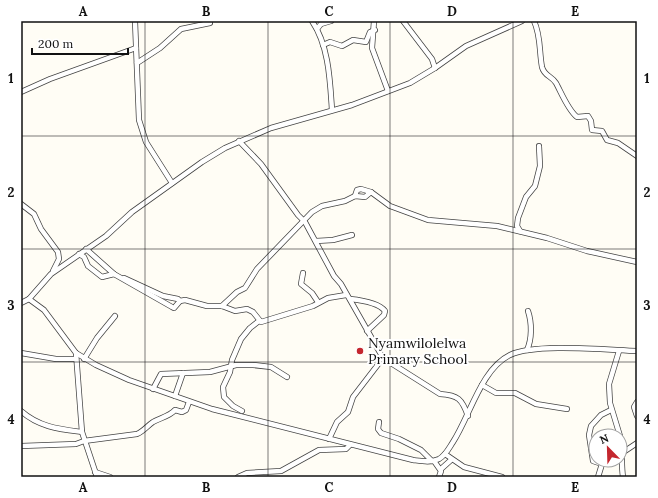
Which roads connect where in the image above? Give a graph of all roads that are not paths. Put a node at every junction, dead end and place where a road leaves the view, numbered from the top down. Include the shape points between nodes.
1 (135, 21) edge
2 (312, 21) edge
3 (331, 21) edge
4 (374, 21) edge
5 (403, 21) edge
6 (522, 21) edge
7 (534, 21) edge
8 (210, 23) dead end
9 (317, 29) junction
10 (375, 30) junction
11 (323, 45) junction
12 (136, 48) junction
13 (137, 63) junction
14 (435, 68) junction
15 (388, 91) junction
16 (21, 92) edge
17 (332, 110) junction
18 (239, 142) junction
19 (539, 146) dead end
20 (637, 156) edge
21 (172, 183) junction
22 (370, 192) junction
23 (355, 196) junction
24 (21, 204) edge
25 (304, 219) junction
26 (299, 226) junction
27 (309, 229) junction
28 (520, 231) junction
29 (352, 235) dead end
30 (316, 241) junction
31 (86, 249) junction
32 (79, 254) junction
33 (637, 262) edge
34 (303, 273) dead end
35 (50, 274) junction
36 (117, 275) junction
37 (348, 297) junction
38 (29, 299) junction
39 (180, 301) junction
40 (21, 302) edge
41 (318, 302) junction
42 (222, 306) junction
43 (528, 311) dead end
44 (115, 316) dead end
45 (259, 321) junction
46 (367, 331) junction
47 (527, 350) junction
48 (619, 351) junction
49 (637, 351) edge
50 (21, 353) edge
51 (76, 353) junction
52 (383, 358) junction
53 (76, 359) junction
54 (84, 359) junction
55 (231, 366) junction
56 (183, 373) junction
57 (287, 377) dead end
58 (482, 385) junction
59 (153, 389) junction
60 (175, 396) junction
61 (189, 402) junction
62 (637, 402) edge
63 (567, 409) dead end
64 (611, 410) junction
65 (21, 411) edge
66 (242, 411) dead end
67 (468, 416) junction
68 (637, 416) edge
69 (379, 422) dead end
70 (617, 428) edge
71 (82, 432) junction
72 (329, 439) junction
73 (84, 441) junction
74 (637, 443) edge
75 (350, 444) junction
76 (21, 446) edge
77 (628, 449) edge
78 (445, 454) junction
79 (451, 460) junction
80 (433, 461) junction
81 (441, 469) junction
82 (95, 472) junction
83 (97, 477) edge
84 (110, 477) edge
85 (238, 477) edge
86 (439, 477) edge
87 (502, 477) edge
88 (598, 477) edge

1 - 12 street
2 - 9 street
3 - 9 street via 322,23
4 - 10 street
5 - 14 street via 432,59
6 - 14 street via 470,44
7 - 20 street via 542,69 556,82 572,112 577,117 588,116 592,130 602,131 607,140 618,143
8 - 13 street via 181,29 160,48
9 - 11 street
10 - 11 street via 370,32 366,42 353,40 342,46 330,42
10 - 15 street via 372,48
11 - 17 street via 331,88
12 - 13 street
12 - 16 street
13 - 21 street via 138,110 142,131 151,151
14 - 15 street via 416,80
15 - 17 street via 356,104
17 - 18 street via 278,126
18 - 21 street via 202,162
18 - 25 street via 261,164 298,215
19 - 28 street via 540,166 536,186 526,197 518,218
21 - 31 street
22 - 23 street via 365,197
22 - 23 street via 361,188
22 - 28 street via 390,206 428,220 497,226
23 - 25 street via 318,208
24 - 35 street via 34,214 58,252 59,259
25 - 26 street
25 - 27 street
26 - 27 street
26 - 42 street via 257,269 245,288 236,292
27 - 30 street
28 - 33 street via 587,251
29 - 30 street
30 - 37 street
31 - 32 street
31 - 36 street
32 - 35 street
32 - 36 street via 84,257 88,266 102,277
34 - 41 street via 301,284
35 - 38 street
36 - 39 street
36 - 39 street via 173,308
37 - 41 street via 328,298
37 - 46 street
37 - 46 street via 383,308 385,311
38 - 40 street
38 - 51 street via 44,310
39 - 42 street
41 - 45 street via 313,306 263,322
42 - 45 street via 235,311 250,310
43 - 47 street via 531,321
44 - 54 street
45 - 55 street via 242,336
46 - 52 street
47 - 48 street
47 - 58 street via 509,355 498,363
48 - 49 street
48 - 64 street via 609,378
50 - 53 street via 56,359
51 - 53 street
51 - 54 street
52 - 67 street via 440,394 448,393 461,400
52 - 72 street via 353,397 350,408 337,422
53 - 71 street
54 - 59 street
55 - 56 street via 210,372
55 - 57 street via 267,366
55 - 66 street via 223,396
56 - 59 street via 161,374
56 - 60 street
58 - 63 street via 496,393 515,393 536,404
58 - 67 street
59 - 60 street
60 - 61 street
61 - 72 street
61 - 73 street via 186,410 174,410 138,434
62 - 68 street via 634,407
64 - 70 street
64 - 88 street via 595,420 590,432 593,461 602,464
65 - 71 street via 42,425
67 - 78 street
69 - 80 street via 378,429 381,434 399,439 421,450
71 - 73 street
72 - 75 street
73 - 76 street via 76,444
73 - 82 street
74 - 77 street
75 - 80 street via 412,460
75 - 85 street via 346,449 319,450 281,471 255,472
78 - 79 street
78 - 80 street
79 - 81 street
79 - 87 street via 464,467
80 - 81 street
81 - 86 street
82 - 83 street
82 - 84 street

